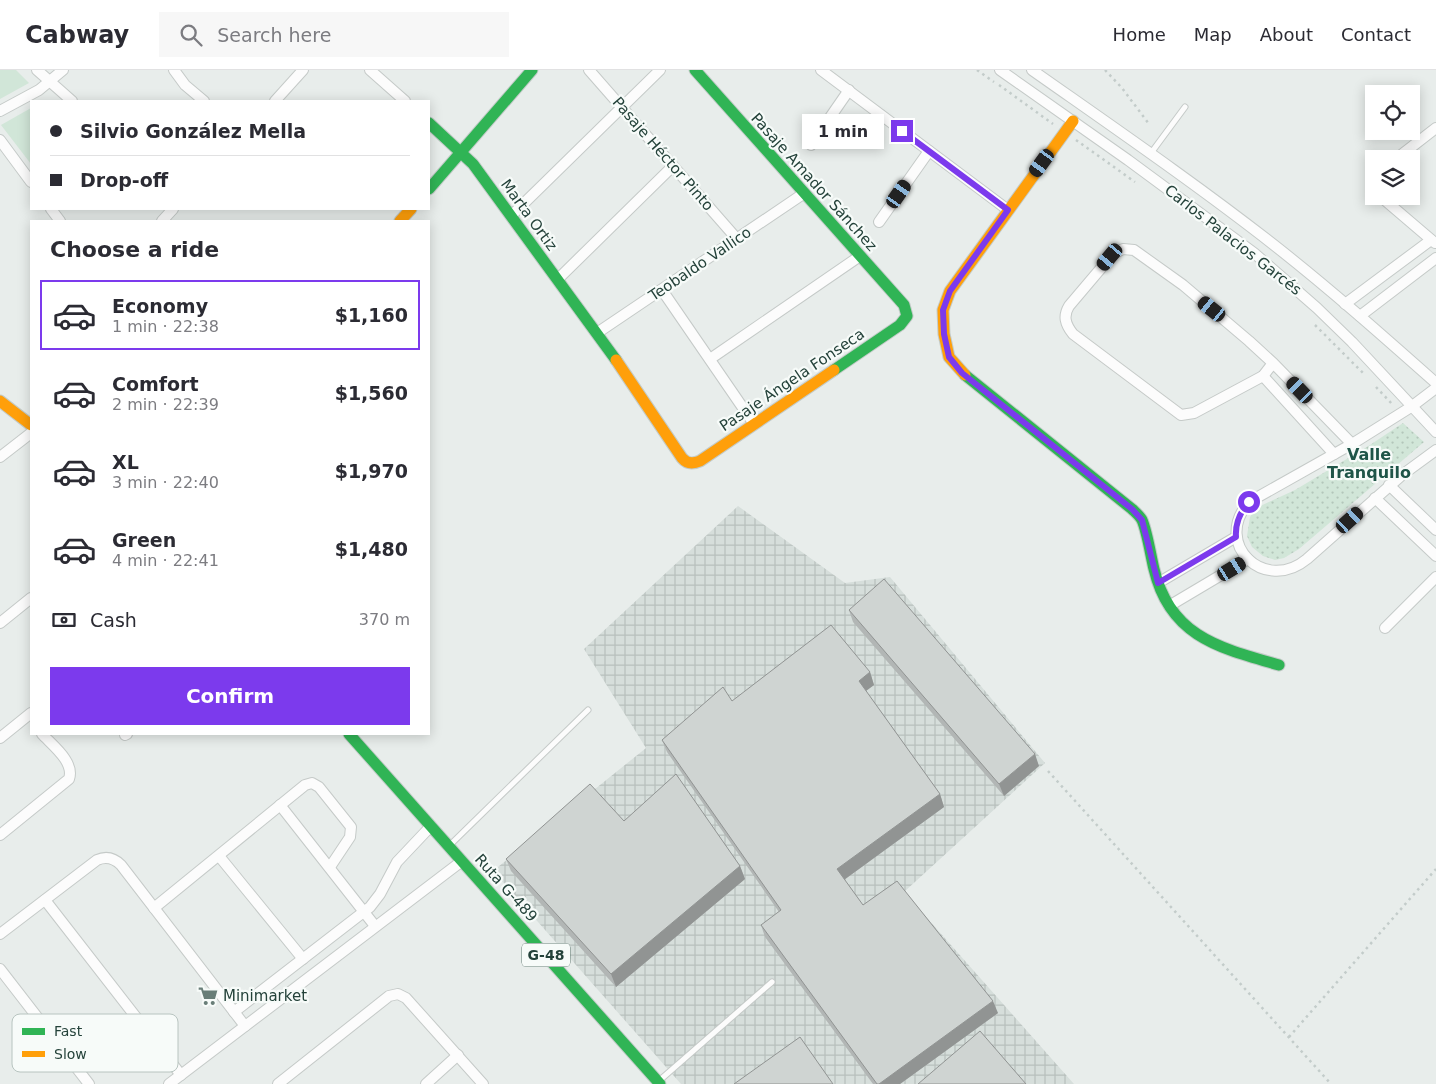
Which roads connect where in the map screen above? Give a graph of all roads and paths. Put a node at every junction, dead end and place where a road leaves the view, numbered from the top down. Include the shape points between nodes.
1 (37, 70) edge
2 (63, 70) edge
3 (303, 70) edge
4 (370, 70) edge
5 (532, 70) edge
6 (588, 70) edge
7 (660, 70) edge
8 (694, 70) edge
9 (821, 70) edge
10 (978, 70) edge
11 (1000, 70) edge
12 (1032, 70) edge
13 (1105, 70) edge
14 (179, 72) edge
15 (1043, 78) junction
16 (50, 82) junction
17 (849, 90) junction
18 (1032, 92) junction
19 (71, 100) edge
20 (203, 100) edge
21 (276, 100) edge
22 (404, 100) edge
23 (1184, 107) dead end
24 (622, 108) junction
25 (0, 110) edge
26 (1073, 121) junction
27 (430, 124) edge
28 (1149, 124) dead end
29 (1436, 128) edge
30 (1065, 132) junction
31 (0, 140) edge
32 (811, 146) dead end
33 (1408, 150) edge
34 (929, 151) junction
35 (461, 152) junction
36 (1150, 154) junction
37 (673, 166) junction
38 (30, 181) edge
39 (1139, 184) dead end
40 (430, 188) edge
41 (803, 194) junction
42 (1390, 205) edge
43 (172, 210) edge
44 (410, 210) edge
45 (1008, 210) junction
46 (511, 216) junction
47 (163, 220) edge
48 (401, 220) edge
49 (879, 222) dead end
50 (737, 239) junction
51 (1433, 242) edge
52 (860, 256) junction
53 (1436, 258) edge
54 (558, 279) junction
55 (662, 290) junction
56 (1345, 304) junction
57 (907, 316) joint
58 (1360, 316) junction
59 (1312, 321) dead end
60 (597, 333) junction
61 (710, 359) junction
62 (1273, 363) junction
63 (1365, 375) dead end
64 (1263, 376) junction
65 (1371, 382) dead end
66 (1436, 383) edge
67 (1436, 388) edge
68 (0, 401) edge
69 (1411, 407) junction
70 (1400, 413) junction
71 (30, 424) edge
72 (754, 424) junction
73 (1436, 432) edge
74 (30, 434) edge
75 (1352, 444) junction
76 (1436, 450) edge
77 (1334, 454) junction
78 (0, 456) edge
79 (690, 463) joint
80 (1389, 485) junction
81 (1375, 498) junction
82 (1436, 530) edge
83 (1236, 537) junction
84 (1436, 556) edge
85 (1248, 560) junction
86 (1436, 577) edge
87 (1158, 583) junction
88 (30, 599) edge
89 (1169, 606) junction
90 (0, 623) edge
91 (1385, 628) dead end
92 (1279, 665) dead end
93 (588, 710) dead end
94 (30, 717) edge
95 (43, 735) edge
96 (351, 735) edge
97 (0, 738) edge
98 (1048, 771) dead end
99 (280, 805) junction
100 (431, 826) junction
101 (0, 835) edge
102 (449, 846) junction
103 (219, 856) junction
104 (462, 860) junction
105 (330, 867) junction
106 (1436, 869) edge
107 (45, 900) junction
108 (154, 908) junction
109 (364, 912) junction
110 (375, 926) junction
111 (0, 934) edge
112 (303, 959) junction
113 (0, 969) edge
114 (772, 982) dead end
115 (234, 1012) junction
116 (35, 1014) edge
117 (134, 1014) edge
118 (245, 1026) junction
119 (1289, 1038) junction
120 (458, 1055) junction
121 (178, 1071) edge
122 (81, 1072) edge
123 (181, 1075) junction
124 (658, 1083) edge
125 (90, 1084) edge
126 (170, 1084) edge
127 (278, 1084) edge
128 (426, 1084) edge
129 (484, 1084) edge
130 (1331, 1084) edge

1 - 16 street
2 - 16 street
3 - 21 street
4 - 22 street
5 - 35 street
6 - 24 street, Pasaje Héctor Pinto
7 - 24 street
8 - 41 street, Pasaje Amador Sánchez
9 - 17 street
10 - 30 path
11 - 18 street, Carlos Palacios Garcés
12 - 15 street, Carlos Palacios Garcés
13 - 28 path
14 - 20 street
15 - 18 street
15 - 36 street, Carlos Palacios Garcés
16 - 19 street
16 - 25 street
17 - 32 street
17 - 34 street
18 - 26 street, Carlos Palacios Garcés
23 - 36 lane
24 - 37 street, Pasaje Héctor Pinto
24 - 46 street
26 - 30 street
26 - 69 street, Carlos Palacios Garcés via 1223,229 1286,280 1352,342
27 - 35 street, Marta Ortiz
29 - 33 street
30 - 39 path
30 - 45 street
31 - 38 street
34 - 45 street
34 - 49 street
35 - 40 street
35 - 46 street, Marta Ortiz
36 - 56 street, Carlos Palacios Garcés via 1239,218
37 - 50 street, Pasaje Héctor Pinto
37 - 54 street
41 - 50 street, Teobaldo Vallico
41 - 52 street, Pasaje Amador Sánchez
42 - 51 street
43 - 47 street
44 - 48 street
45 - 87 street via 950,291 943,310 949,357 962,373 1132,509 1142,520
46 - 54 street, Marta Ortiz
50 - 55 street, Teobaldo Vallico
51 - 56 street
52 - 57 street, Pasaje Amador Sánchez via 904,305
52 - 61 street
53 - 58 street
54 - 60 street, Marta Ortiz
55 - 60 street, Teobaldo Vallico
55 - 61 street
56 - 58 street, Carlos Palacios Garcés
57 - 72 street, Pasaje Ángela Fonseca via 900,325
58 - 66 street, Carlos Palacios Garcés
59 - 63 path
60 - 79 street, Marta Ortiz via 682,458
61 - 72 street
62 - 64 street
62 - 64 street via 1182,285 1129,249 1113,254 1066,312 1066,324 1073,334 1180,415 1194,413
62 - 75 street
64 - 77 street
65 - 70 path
67 - 69 street
68 - 71 street
69 - 70 street
69 - 73 street, Carlos Palacios Garcés
70 - 75 street
72 - 79 street, Pasaje Ángela Fonseca via 700,461
74 - 78 street
75 - 77 street
76 - 80 street
77 - 83 street via 1249,502 1237,522
80 - 81 street
80 - 82 street
81 - 84 street
81 - 85 street via 1296,567 1270,571
83 - 85 street
83 - 87 street
85 - 89 street
86 - 91 street
87 - 89 street
88 - 90 street
89 - 92 street via 1201,638 1226,650
93 - 102 lane
94 - 97 street
95 - 101 street via 69,764 69,779
96 - 100 street, Ruta G-489 / G-48
98 - 119 path
99 - 103 street
99 - 105 street
99 - 105 street via 305,785 312,783 319,787 351,827 350,836
100 - 102 street, Ruta G-489 / G-48
100 - 109 street via 400,858 376,901
102 - 104 street, Ruta G-489 / G-48
103 - 108 street
103 - 112 street
104 - 110 street
104 - 124 street, Ruta G-489 / G-48
105 - 109 street
106 - 119 path
107 - 108 street via 97,860 110,858 121,865
107 - 111 street
107 - 117 street
108 - 115 street
109 - 110 street
109 - 112 street
110 - 118 street
112 - 115 street
113 - 116 street
114 - 124 lane
115 - 118 street
118 - 123 street
119 - 130 path
120 - 127 street via 406,998 398,994 388,996
120 - 128 street
120 - 129 street
121 - 123 street
122 - 125 street
123 - 126 street

